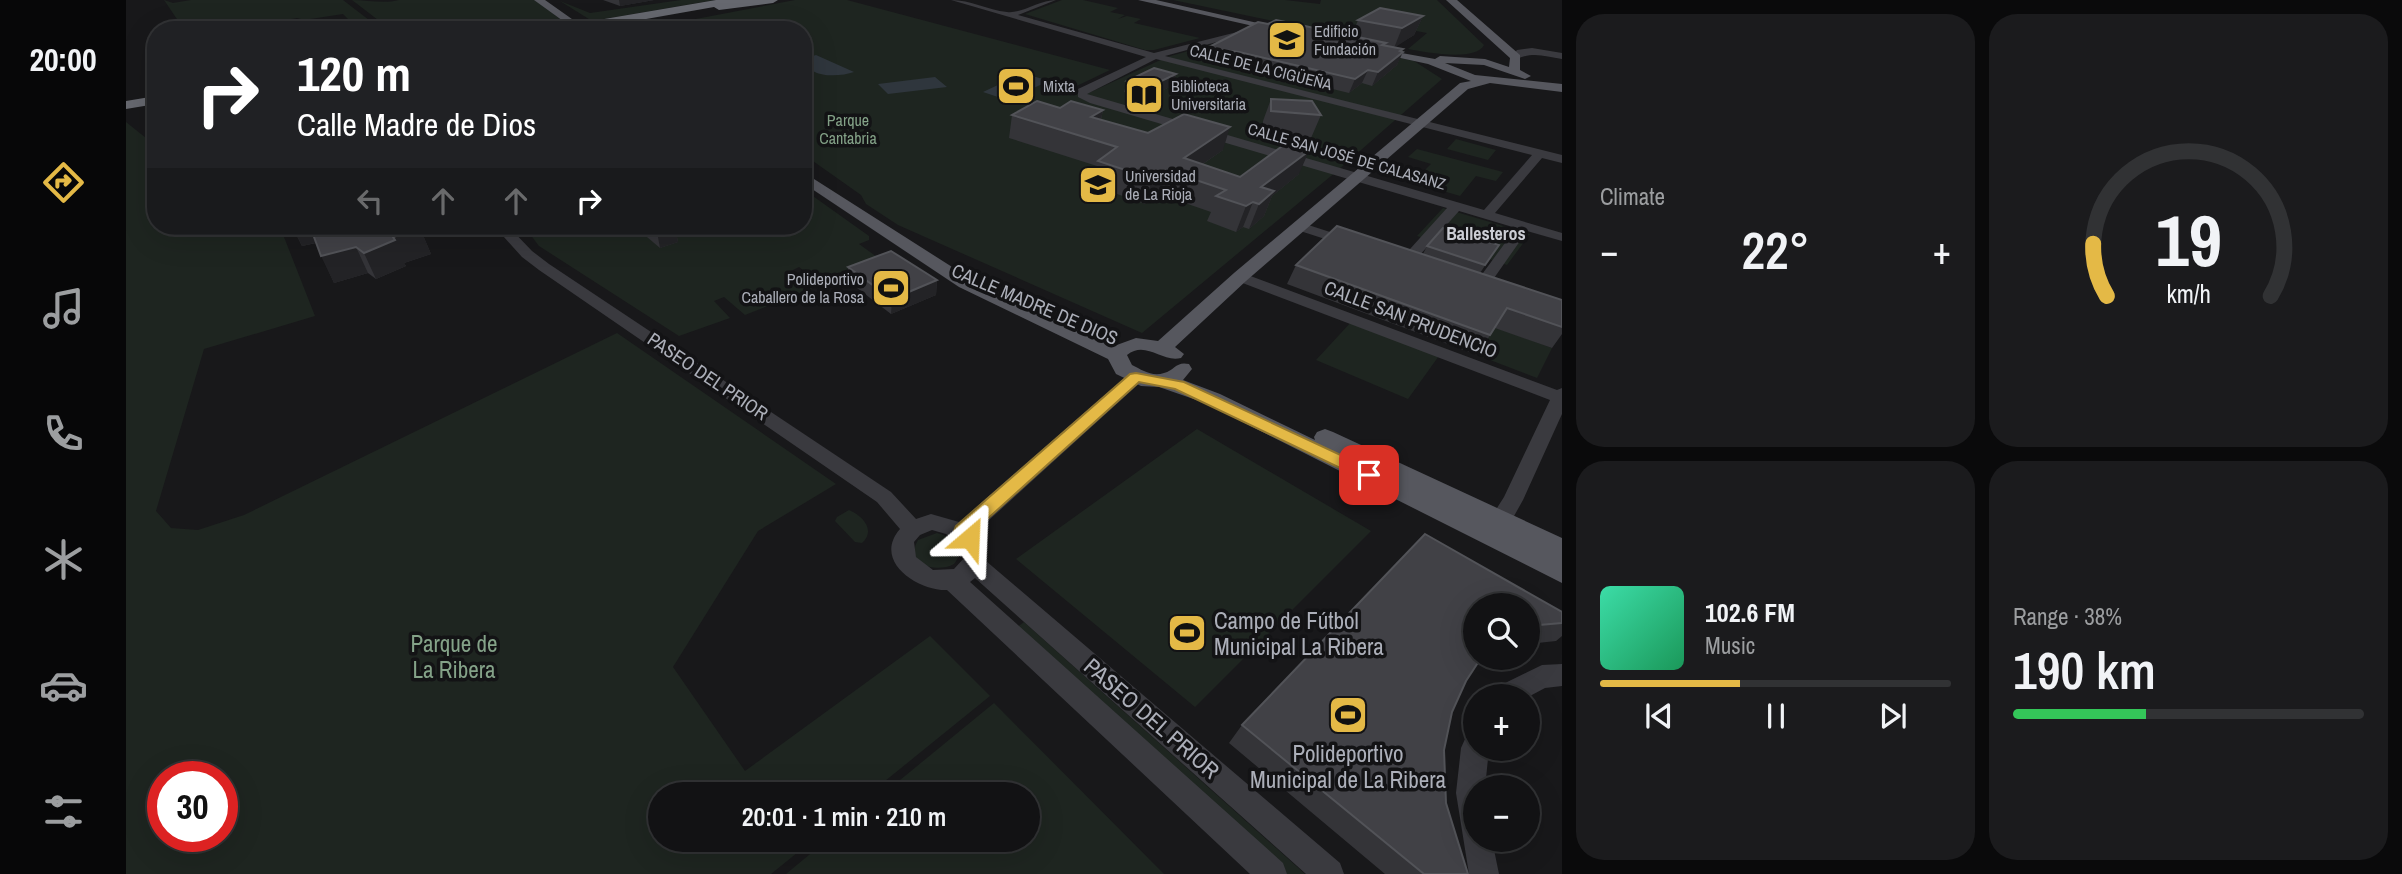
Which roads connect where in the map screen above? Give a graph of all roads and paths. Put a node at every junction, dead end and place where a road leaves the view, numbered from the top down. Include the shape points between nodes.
1 (539, 0) edge
2 (550, 0) edge
3 (723, 0) edge
4 (734, 0) edge
5 (756, 0) edge
6 (773, 0) edge
7 (955, 0) edge
8 (1052, 0) edge
9 (1143, 0) edge
10 (1157, 0) edge
11 (1449, 0) edge
12 (710, 8) junction
13 (1009, 16) junction
14 (626, 19) junction
15 (572, 21) edge
16 (575, 21) edge
17 (615, 21) edge
18 (622, 21) edge
19 (1265, 26) junction
20 (1367, 44) edge
21 (1354, 45) edge
22 (1155, 56) junction
23 (1562, 56) edge
24 (1516, 57) junction
25 (1476, 60) junction
26 (1450, 63) junction
27 (1513, 74) junction
28 (1462, 80) junction
29 (1562, 87) edge
30 (147, 104) edge
31 (126, 108) edge
32 (1419, 124) junction
33 (1539, 154) junction
34 (1562, 159) edge
35 (1357, 177) junction
36 (812, 182) edge
37 (1456, 206) junction
38 (1487, 215) junction
39 (1299, 226) junction
40 (1524, 226) junction
41 (509, 235) edge
42 (1562, 237) edge
43 (1370, 250) edge
44 (1406, 262) edge
45 (1241, 279) junction
46 (1480, 288) edge
47 (1162, 348) junction
48 (1125, 349) junction
49 (1172, 375) junction
50 (1136, 377) junction
51 (1562, 396) edge
52 (1501, 519) junction
53 (912, 529) junction
54 (963, 531) junction
55 (1562, 550) edge
56 (974, 563) junction
57 (1562, 572) edge
58 (951, 579) junction
59 (1562, 675) edge
60 (1528, 684) edge
61 (1479, 852) edge
62 (1272, 874) edge
63 (1329, 874) edge
64 (1484, 874) edge

1 - 15 main road
2 - 16 main road
3 - 14 highway
4 - 14 highway
5 - 12 highway
6 - 12 highway
7 - 13 street, CALLE DE LA CIGÜEÑA
8 - 13 street
9 - 19 main road
10 - 19 main road via 1298,31
11 - 24 main road
11 - 25 main road via 1496,48 1493,58
12 - 18 highway
13 - 22 street, CALLE DE LA CIGÜEÑA
14 - 17 highway
19 - 22 street
20 - 26 main road
21 - 26 main road
22 - 32 street, CALLE DE LA CIGÜEÑA
22 - 35 street, CALLE SAN JOSÉ DE CALASANZ via 1082,91 1082,95
23 - 24 street via 1524,51
24 - 27 main road
25 - 26 main road
25 - 27 main road
26 - 28 main road
27 - 28 main road
27 - 29 main road
28 - 32 main road
30 - 31 highway
32 - 33 street, CALLE DE LA CIGÜEÑA
32 - 35 main road
33 - 34 street, CALLE DE LA CIGÜEÑA
33 - 38 street
35 - 37 street, CALLE SAN JOSÉ DE CALASANZ
35 - 39 main road
36 - 48 main road, CALLE MADRE DE DIOS via 964,283
37 - 38 street, CALLE SAN JOSÉ DE CALASANZ
37 - 44 street
38 - 40 street, CALLE SAN JOSÉ DE CALASANZ
39 - 43 street
39 - 45 main road
40 - 42 street, CALLE SAN JOSÉ DE CALASANZ
40 - 46 street
41 - 53 street, PASEO DEL PRIOR via 544,267 884,497
45 - 47 main road
45 - 51 street, CALLE SAN PRUDENCIO
47 - 48 main road
47 - 49 main road via 1180,361
48 - 50 main road via 1119,364
49 - 50 main road
49 - 52 main road
49 - 57 main road via 1179,385
50 - 54 street
51 - 52 street
52 - 55 main road
53 - 54 street via 931,522
53 - 58 street via 901,545 907,565 927,578
54 - 56 street via 974,546
56 - 58 street
56 - 63 street, PASEO DEL PRIOR
58 - 62 street, PASEO DEL PRIOR
59 - 60 street
61 - 64 street

